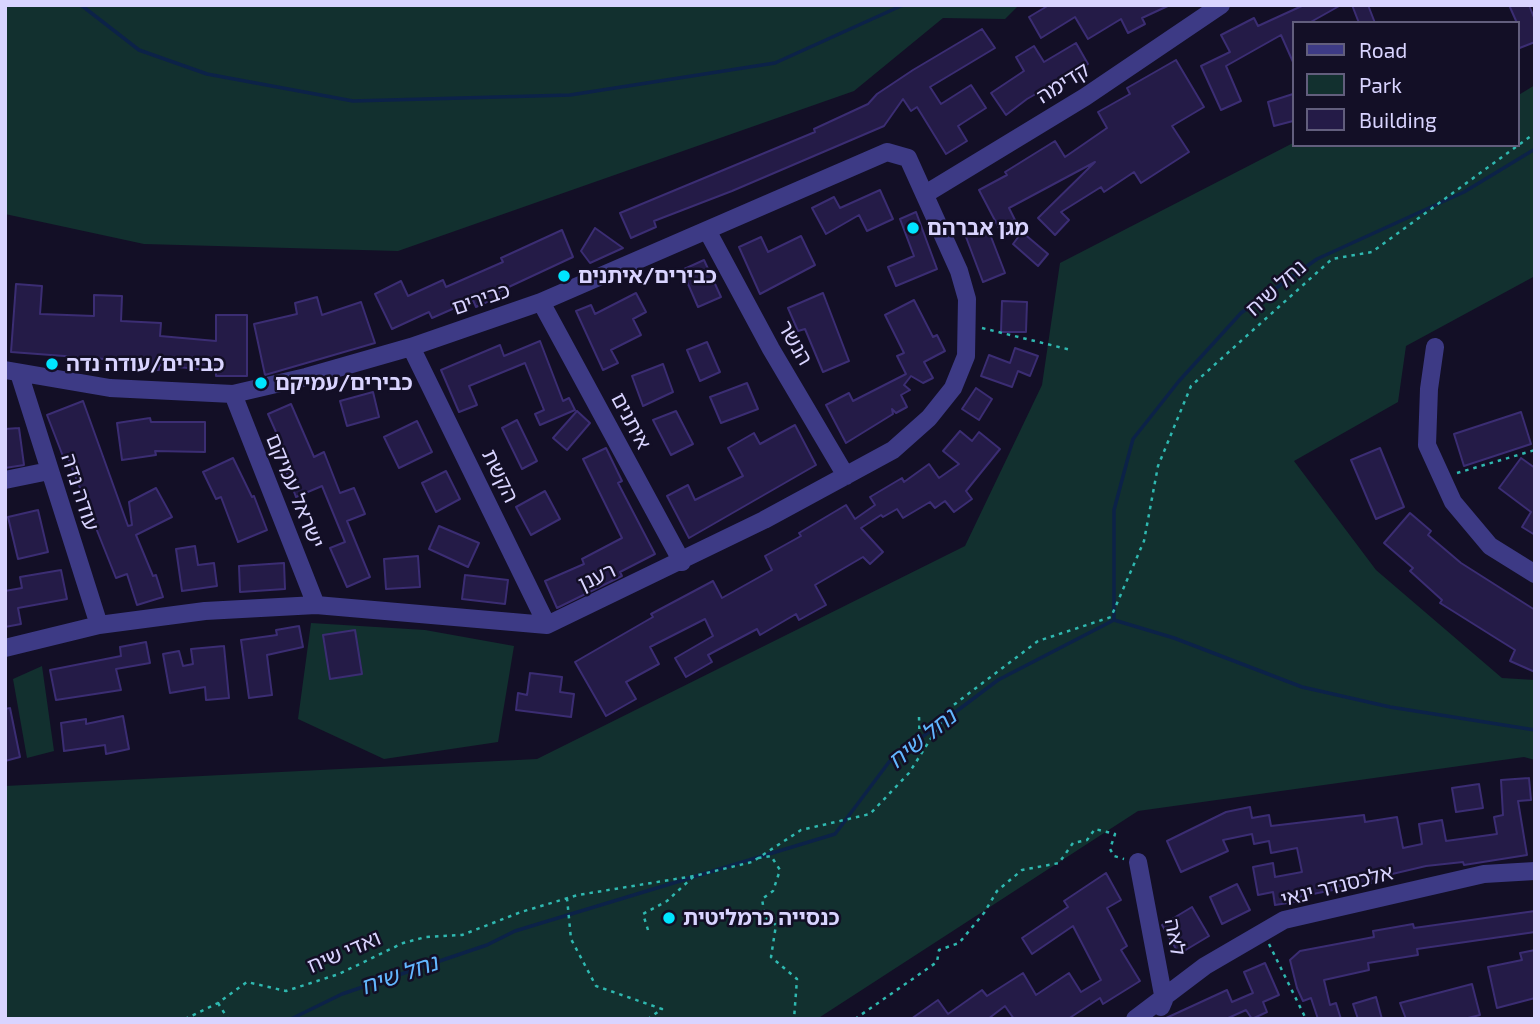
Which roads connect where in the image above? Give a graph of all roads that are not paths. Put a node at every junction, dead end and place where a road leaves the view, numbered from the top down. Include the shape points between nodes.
1 (1221, 5) edge
2 (927, 193) junction
3 (708, 232) junction
4 (541, 302) junction
5 (411, 348) junction
6 (1435, 348) dead end
7 (12, 372) edge
8 (233, 394) junction
9 (49, 471) junction
10 (846, 476) junction
11 (5, 480) edge
12 (682, 562) junction
13 (1535, 574) edge
14 (316, 605) junction
15 (99, 625) junction
16 (547, 625) junction
17 (5, 648) edge
18 (1134, 860) road end
19 (1535, 871) edge
20 (1164, 1000) junction
21 (1135, 1019) edge
22 (1157, 1019) edge

1 - 2 street, קדימה via 1085,97
2 - 3 street, כבירים via 908,158 887,152
2 - 10 street, רענן via 967,299 966,355 953,388 929,418 893,450
3 - 4 street, כבירים
3 - 10 street, הנשר
4 - 5 street, כבירים
4 - 12 street, איתנים
5 - 8 street, כבירים
5 - 16 street, הקשת
6 - 13 street via 1427,445 1453,502 1490,546
7 - 8 street, כבירים via 110,388
7 - 9 street, עודה נדה
8 - 14 street, ישראל עמיקם
9 - 11 street
9 - 15 street, עודה נדה
10 - 12 street, רענן
12 - 16 street, רענן
14 - 15 street, רענן via 205,611
14 - 16 street, רענן
15 - 17 street, רענן
18 - 20 street, לאה
19 - 20 street, אלכסנדר ינאי via 1485,874 1284,920 1205,966
20 - 21 street, אלכסנדר ינאי
20 - 22 street

